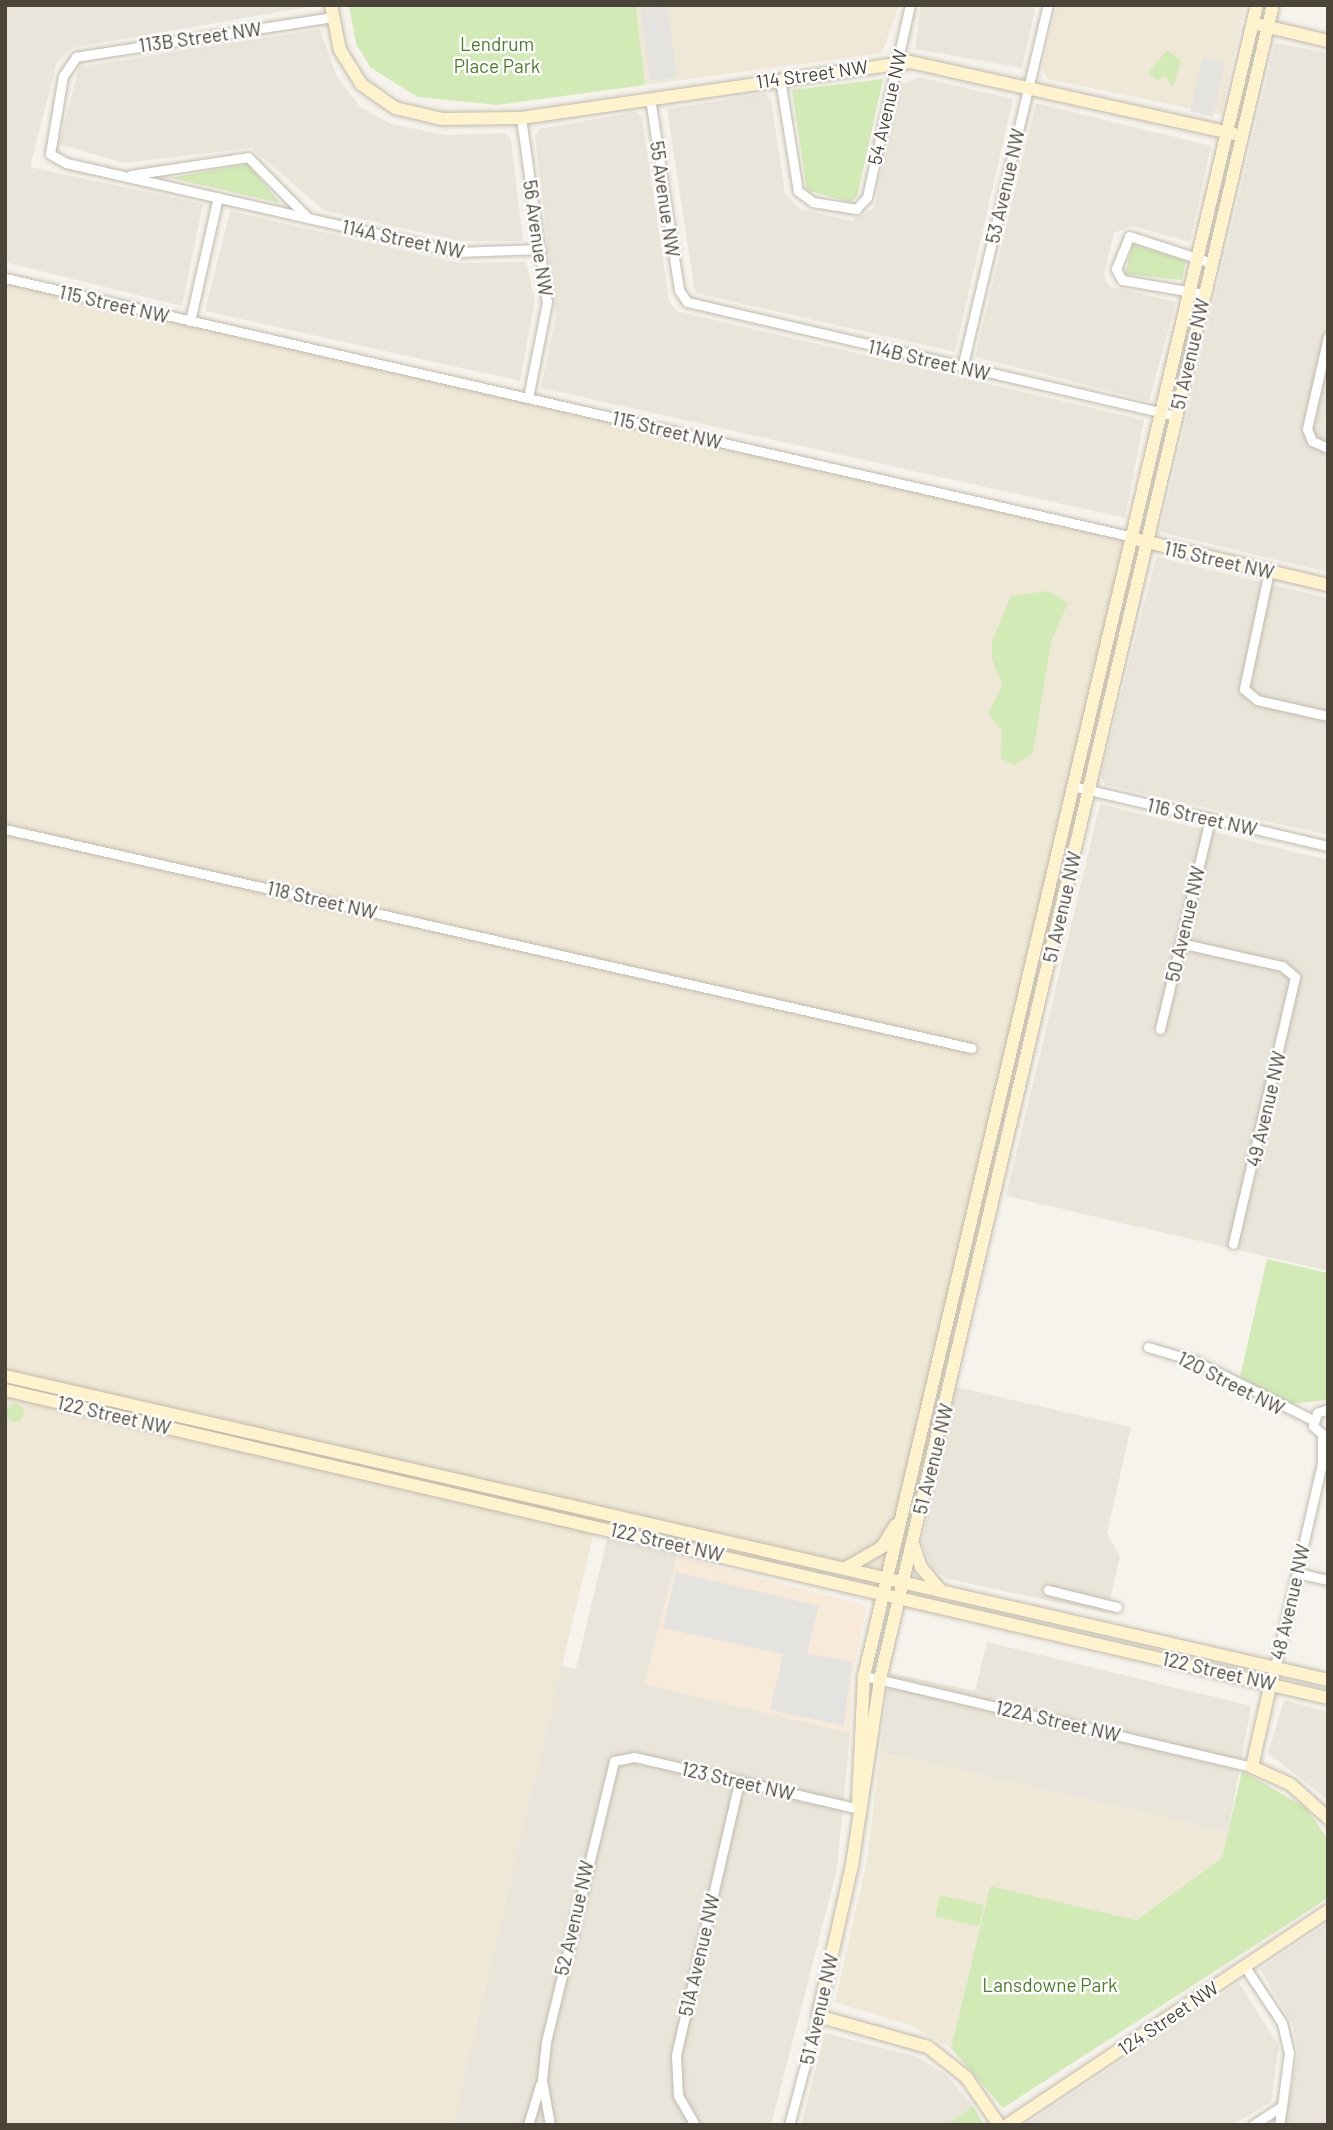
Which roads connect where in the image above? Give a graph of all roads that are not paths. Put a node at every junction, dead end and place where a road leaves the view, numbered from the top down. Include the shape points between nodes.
1 (910, 5) edge
2 (1048, 5) edge
3 (1257, 5) edge
4 (1273, 5) edge
5 (332, 11) edge
6 (1253, 24) junction
7 (1268, 27) junction
8 (1328, 41) edge
9 (897, 63) junction
10 (780, 79) junction
11 (1029, 86) junction
12 (650, 98) junction
13 (521, 118) junction
14 (1227, 132) junction
15 (1242, 136) junction
16 (50, 154) joint
17 (126, 176) junction
18 (218, 197) junction
19 (307, 217) junction
20 (541, 249) junction
21 (1198, 257) junction
22 (1212, 262) junction
23 (5, 278) edge
24 (1190, 291) junction
25 (1204, 294) junction
26 (684, 299) joint
27 (190, 321) junction
28 (1328, 337) edge
29 (962, 368) junction
30 (528, 398) junction
31 (1161, 413) junction
32 (1176, 416) junction
33 (1328, 448) edge
34 (1133, 537) junction
35 (1146, 542) junction
36 (1269, 571) junction
37 (1328, 585) edge
38 (1328, 716) edge
39 (1076, 787) junction
40 (1090, 791) junction
41 (1210, 819) junction
42 (5, 829) edge
43 (1328, 846) edge
44 (1180, 943) junction
45 (1160, 1029) dead end
46 (971, 1048) dead end
47 (1233, 1244) dead end
48 (1148, 1348) dead end
49 (5, 1376) edge
50 (5, 1390) edge
51 (1328, 1409) edge
52 (1313, 1420) junction
53 (1325, 1437) edge
54 (911, 1480) junction
55 (902, 1516) junction
56 (912, 1543) junction
57 (846, 1568) junction
58 (1297, 1573) junction
59 (1328, 1580) edge
60 (894, 1586) junction
61 (1048, 1590) dead end
62 (941, 1591) junction
63 (1117, 1607) dead end
64 (1275, 1667) junction
65 (864, 1676) junction
66 (880, 1679) junction
67 (1328, 1680) edge
68 (1271, 1684) junction
69 (1328, 1698) edge
70 (617, 1759) joint
71 (1252, 1767) junction
72 (739, 1782) junction
73 (859, 1810) junction
74 (1328, 1818) edge
75 (1328, 1911) edge
76 (1245, 1967) junction
77 (818, 2016) junction
78 (542, 2080) junction
79 (1282, 2105) junction
80 (528, 2125) edge
81 (550, 2125) edge
82 (695, 2125) edge
83 (789, 2125) edge
84 (999, 2125) edge
85 (1007, 2125) edge
86 (1253, 2125) edge
87 (1279, 2125) edge

1 - 9 street, 54 Avenue NW
2 - 11 street, 53 Avenue NW
3 - 6 main road, 51 Avenue NW
4 - 7 main road, 51 Avenue NW
5 - 13 main road, 114 Street NW via 349,68 381,100 442,119
5 - 16 street, 113B Street NW via 70,62 49,135
6 - 7 main road
6 - 14 main road, 51 Avenue NW
7 - 8 main road
7 - 15 main road, 51 Avenue NW
9 - 10 main road, 114 Street NW
9 - 10 street, 54 Avenue NW via 860,207 848,210 801,195
9 - 11 main road, 114 Street NW
10 - 12 main road, 114 Street NW
11 - 14 main road, 114 Street NW
11 - 29 street, 53 Avenue NW
12 - 13 main road, 114 Street NW
12 - 26 street, 55 Avenue NW
13 - 20 street, 56 Avenue NW
14 - 15 main road, 114 Street NW
14 - 21 main road, 51 Avenue NW
15 - 22 main road, 51 Avenue NW
16 - 17 street, 114A Street NW
17 - 18 street, 114A Street NW
17 - 19 street, 114A Street NW via 253,158
18 - 19 street, 114A Street NW
18 - 27 street
19 - 20 street, 114A Street NW via 457,252
20 - 30 street, 56 Avenue NW via 547,311
21 - 22 street
21 - 24 main road, 51 Avenue NW
21 - 24 street via 1129,236 1123,240 1118,278
22 - 25 main road, 51 Avenue NW
23 - 27 street, 115 Street NW
24 - 25 street
24 - 31 main road, 51 Avenue NW
25 - 32 main road, 51 Avenue NW
26 - 29 street, 114B Street NW
27 - 30 street, 115 Street NW
28 - 33 street via 1309,438
29 - 31 street, 114B Street NW
30 - 34 street, 115 Street NW
31 - 32 street, 114B Street NW
31 - 34 main road, 51 Avenue NW
32 - 35 main road, 51 Avenue NW
34 - 35 main road, 115 Street NW
34 - 39 main road, 51 Avenue NW
35 - 36 main road, 115 Street NW
35 - 40 main road, 51 Avenue NW
36 - 37 main road, 115 Street NW
36 - 38 street via 1245,692
39 - 40 street, 116 Street NW
39 - 54 main road, 51 Avenue NW
40 - 41 street, 116 Street NW
40 - 56 main road, 51 Avenue NW
41 - 43 street, 116 Street NW
41 - 44 street, 50 Avenue NW
42 - 46 street, 118 Street NW
44 - 45 street, 50 Avenue NW
44 - 47 street, 49 Avenue NW via 1293,973
48 - 52 street, 120 Street NW via 1195,1362
49 - 57 main road, 122 Street NW
50 - 60 main road, 122 Street NW
51 - 52 street
52 - 53 street
53 - 58 street, 48 Avenue NW
54 - 55 main road, 51 Avenue NW
54 - 60 main road
55 - 57 main road via 882,1547
55 - 60 main road, 51 Avenue NW
56 - 60 main road, 51 Avenue NW
56 - 62 main road via 920,1567
57 - 60 main road, 122 Street NW
58 - 59 street
58 - 64 street, 48 Avenue NW
60 - 62 main road, 122 Street NW
60 - 65 main road, 51 Avenue NW
60 - 66 main road, 51 Avenue NW
60 - 68 main road, 122 Street NW
61 - 63 street
62 - 64 main road, 122 Street NW
64 - 67 main road, 122 Street NW
64 - 68 main road, 48 Avenue NW
65 - 66 street, 122A Street NW
65 - 73 main road, 51 Avenue NW
66 - 71 street, 122A Street NW
66 - 73 main road, 51 Avenue NW
68 - 69 main road, 122 Street NW
68 - 71 main road, 48 Avenue NW
70 - 72 street, 123 Street NW
70 - 78 street, 52 Avenue NW via 607,1776
71 - 74 main road via 1290,1784
72 - 73 street, 123 Street NW
72 - 82 street, 51A Avenue NW via 676,2055 676,2089
73 - 77 main road, 51 Avenue NW
75 - 76 main road, 124 Street NW
76 - 79 street via 1287,2036
76 - 85 main road, 124 Street NW
77 - 83 street, 51 Avenue NW
77 - 84 main road via 928,2047 966,2077
78 - 80 street, 52 Avenue NW
78 - 81 street, 52 Avenue NW
79 - 86 street
79 - 87 street

